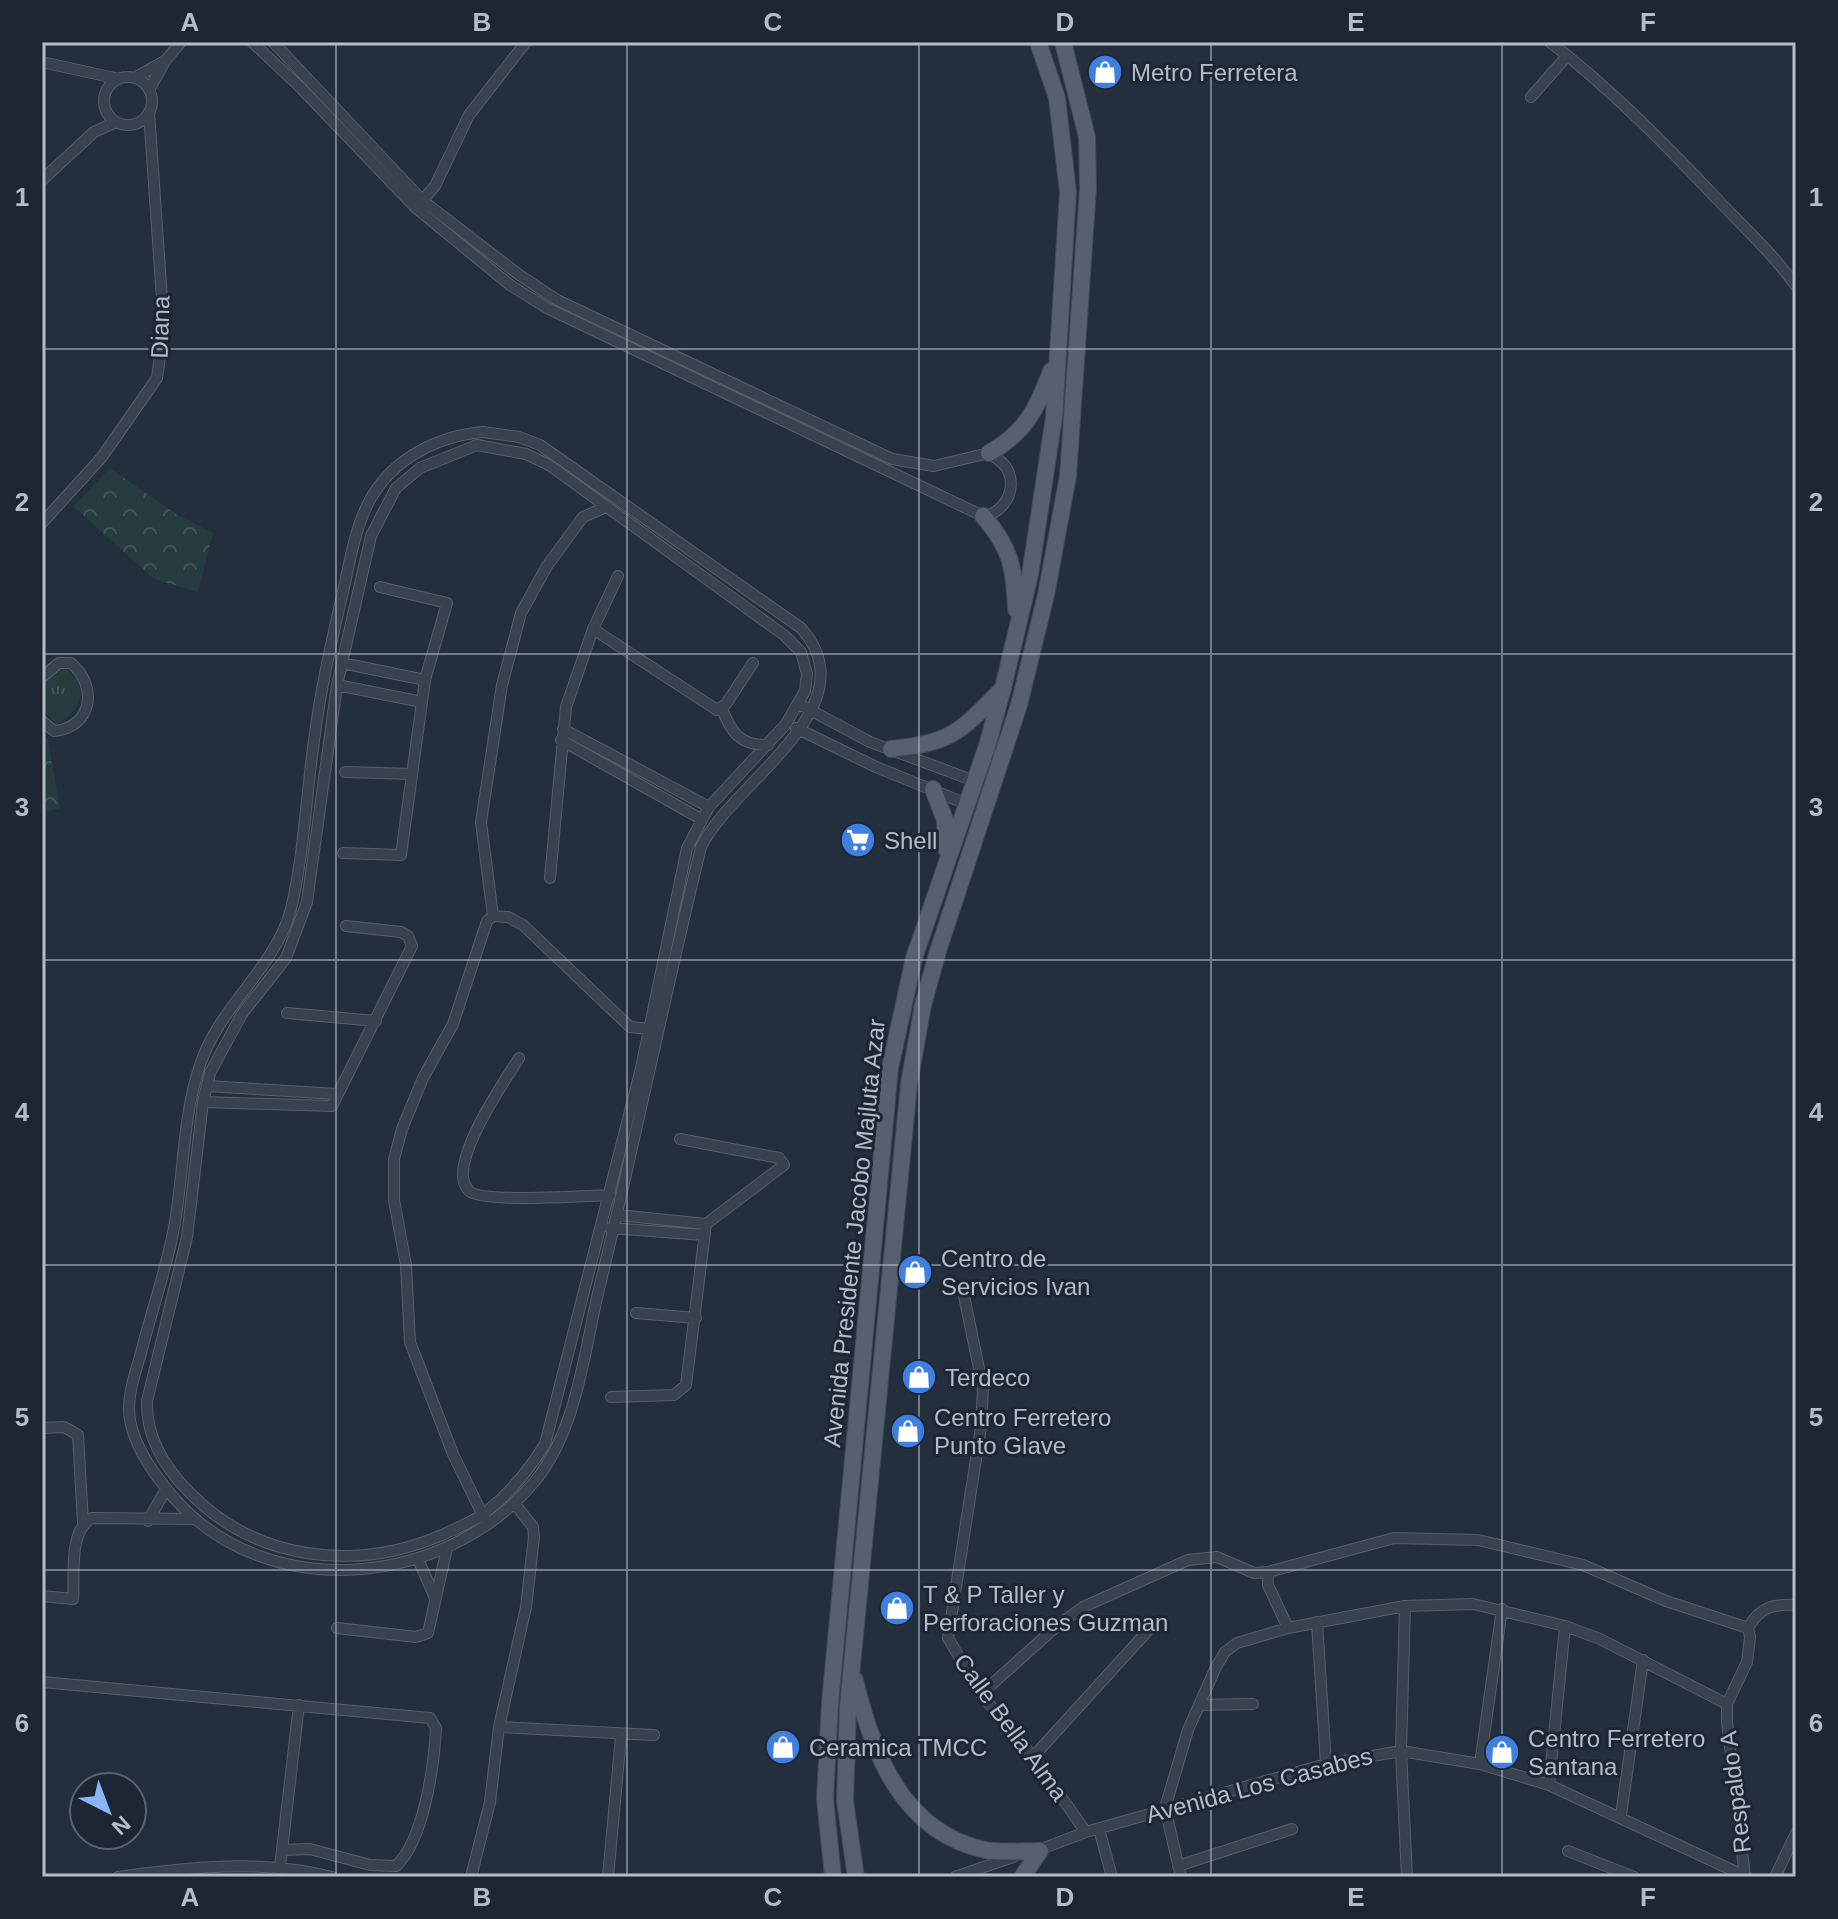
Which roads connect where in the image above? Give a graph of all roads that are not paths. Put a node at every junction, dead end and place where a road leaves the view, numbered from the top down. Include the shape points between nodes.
1 (181, 42) edge
2 (252, 42) edge
3 (273, 42) edge
4 (526, 42) edge
5 (1038, 42) edge
6 (1063, 42) edge
7 (1552, 43) edge
8 (1567, 56) junction
9 (165, 61) junction
10 (42, 62) edge
11 (96, 74) junction
12 (134, 78) junction
13 (119, 79) junction
14 (149, 90) junction
15 (105, 92) junction
16 (1531, 97) dead end
17 (105, 108) junction
18 (149, 112) junction
19 (116, 122) junction
20 (135, 124) junction
21 (94, 132) junction
22 (148, 138) junction
23 (42, 180) edge
24 (420, 204) junction
25 (1796, 286) edge
26 (1056, 358) junction
27 (989, 453) junction
28 (606, 507) junction
29 (983, 516) junction
30 (42, 523) edge
31 (618, 576) dead end
32 (380, 587) dead end
33 (1017, 622) junction
34 (593, 629) junction
35 (342, 663) junction
36 (753, 663) dead end
37 (42, 677) edge
38 (425, 680) junction
39 (337, 685) junction
40 (1003, 688) junction
41 (422, 702) junction
42 (799, 704) junction
43 (722, 708) junction
44 (813, 711) junction
45 (42, 721) edge
46 (786, 724) junction
47 (800, 730) junction
48 (562, 735) junction
49 (868, 741) junction
50 (768, 745) junction
51 (891, 749) junction
52 (859, 759) junction
53 (345, 772) dead end
54 (412, 774) junction
55 (974, 780) junction
56 (992, 788) junction
57 (933, 789) junction
58 (967, 804) junction
59 (709, 807) junction
60 (984, 811) junction
61 (701, 819) junction
62 (343, 853) dead end
63 (944, 867) junction
64 (550, 878) dead end
65 (493, 916) junction
66 (346, 926) dead end
67 (287, 1013) dead end
68 (376, 1021) junction
69 (649, 1029) junction
70 (519, 1058) dead end
71 (207, 1086) junction
72 (337, 1094) junction
73 (203, 1102) junction
74 (680, 1139) dead end
75 (610, 1195) junction
76 (618, 1215) junction
77 (602, 1227) junction
78 (614, 1229) junction
79 (705, 1229) junction
80 (962, 1286) dead end
81 (636, 1313) dead end
82 (696, 1318) junction
83 (611, 1397) dead end
84 (42, 1428) edge
85 (166, 1489) junction
86 (514, 1503) junction
87 (193, 1519) junction
88 (485, 1519) junction
89 (148, 1521) junction
90 (83, 1523) junction
91 (447, 1548) junction
92 (418, 1559) junction
93 (1268, 1572) junction
94 (42, 1596) edge
95 (435, 1598) junction
96 (1796, 1605) edge
97 (1405, 1606) junction
98 (1502, 1609) junction
99 (1317, 1622) junction
100 (1154, 1624) dead end
101 (1565, 1626) junction
102 (337, 1628) dead end
103 (1288, 1628) junction
104 (1748, 1628) junction
105 (1643, 1660) junction
106 (852, 1668) junction
107 (42, 1682) edge
108 (981, 1694) junction
109 (1253, 1704) dead end
110 (1727, 1704) junction
111 (299, 1705) junction
112 (1199, 1705) junction
113 (499, 1727) junction
114 (654, 1735) dead end
115 (621, 1736) junction
116 (1401, 1751) junction
117 (1033, 1757) junction
118 (1326, 1764) junction
119 (1480, 1764) junction
120 (1549, 1785) junction
121 (1165, 1808) junction
122 (1621, 1815) junction
123 (1099, 1829) junction
124 (1292, 1829) dead end
125 (1086, 1832) junction
126 (1796, 1833) edge
127 (282, 1850) junction
128 (1040, 1851) junction
129 (1568, 1851) dead end
130 (280, 1867) junction
131 (1180, 1872) edge
132 (118, 1877) edge
133 (332, 1877) edge
134 (471, 1877) edge
135 (608, 1877) edge
136 (833, 1877) edge
137 (856, 1877) edge
138 (955, 1877) edge
139 (1022, 1877) edge
140 (1112, 1877) edge
141 (1407, 1877) edge
142 (1634, 1877) edge
143 (1746, 1877) edge
144 (1775, 1877) edge

1 - 9 street
2 - 24 street
3 - 24 street
4 - 24 street via 469,115 435,186
5 - 26 main road, Avenida Presidente Jacobo Majluta Azar via 1057,98 1068,192
6 - 56 main road, Avenida Presidente Jacobo Majluta Azar via 1087,137 1088,188 1068,476 1046,595
7 - 8 street
8 - 16 street
8 - 25 street via 1685,165
9 - 12 street
9 - 14 street
10 - 11 street
11 - 13 street
11 - 15 street
12 - 13 street
12 - 14 street
13 - 15 street
14 - 18 street
15 - 17 street
17 - 19 street
17 - 21 street
18 - 20 street
18 - 22 street, Diana
19 - 20 street
19 - 21 street
20 - 22 street
21 - 23 street
22 - 30 street, Diana via 164,328 157,378 102,457
24 - 27 street via 557,300 892,459 934,466
24 - 29 street via 465,250 547,308
26 - 27 main road via 1031,420
26 - 33 main road, Avenida Presidente Jacobo Majluta Azar via 1046,478
27 - 29 street via 1007,467 1011,490 997,511
28 - 35 street via 549,465 499,448 477,445 420,468 396,488 371,536
28 - 42 street via 801,652 807,674
28 - 65 street via 583,517 521,613 502,685 481,822
29 - 33 main road via 1008,550
31 - 34 street
32 - 38 street via 447,603
33 - 40 main road, Avenida Presidente Jacobo Majluta Azar
34 - 43 street via 710,707
34 - 48 street via 566,707
35 - 38 street
35 - 39 street
36 - 43 street
37 - 45 street via 59,663 71,663 86,681 90,700 83,715 64,729 54,731
38 - 41 street
39 - 41 street
39 - 71 street via 307,902 286,958 242,1014 217,1056
40 - 51 main road via 956,734 929,745
40 - 55 main road, Avenida Presidente Jacobo Majluta Azar
41 - 54 street
42 - 44 street
42 - 46 street
43 - 50 street via 739,738
44 - 47 street
44 - 49 street
44 - 85 street via 821,674 815,648 801,628 540,445 483,432 449,436 403,461 381,483 359,523 329,653 290,912 275,951 209,1043 192,1101 173,1232 128,1404 139,1446
46 - 47 street
46 - 50 street
47 - 52 street
47 - 76 street via 713,825 701,847
48 - 59 street
48 - 61 street
48 - 64 street
49 - 51 street
49 - 52 street
50 - 59 street
51 - 55 street
52 - 57 street
53 - 54 street
54 - 62 street via 401,855
55 - 56 street
55 - 58 main road, Avenida Presidente Jacobo Majluta Azar
56 - 60 main road, Avenida Presidente Jacobo Majluta Azar
57 - 58 street
57 - 63 main road via 945,820
58 - 60 street
58 - 63 main road, Avenida Presidente Jacobo Majluta Azar
59 - 61 street
60 - 106 main road, Avenida Presidente Jacobo Majluta Azar via 923,1005 909,1084
61 - 69 street via 677,884
63 - 136 main road, Avenida Presidente Jacobo Majluta Azar via 907,985 890,1068 830,1703 825,1799
65 - 69 street via 523,925 630,1027
65 - 88 street via 394,1159 410,1342 453,1454
66 - 68 street via 401,932 412,946
67 - 68 street
68 - 72 street
69 - 75 street
70 - 75 street via 468,1149 462,1170 466,1188 472,1194 510,1198
71 - 72 street
71 - 73 street
72 - 73 street via 332,1106
73 - 88 street via 187,1237 147,1401 153,1439 175,1478 234,1530 304,1554 364,1557 405,1549
74 - 79 street via 784,1162
75 - 77 street
76 - 78 street
76 - 79 street
77 - 78 street
77 - 88 street via 545,1444
78 - 79 street
78 - 86 street via 556,1451
79 - 82 street
80 - 108 street, Calle Bella Alma via 982,1401 948,1638
81 - 82 street
82 - 83 street via 686,1385 679,1393
84 - 90 street via 64,1427 78,1435
85 - 87 street
85 - 89 street
86 - 88 street
86 - 113 street via 533,1527 534,1537 526,1607
87 - 89 street
87 - 92 street via 243,1551 298,1566 372,1570
88 - 91 street
89 - 90 street via 92,1518
90 - 94 street via 77,1533 73,1599
91 - 92 street
91 - 95 street
92 - 95 street
93 - 103 street via 1268,1585
93 - 104 street via 1394,1538 1478,1540 1583,1565 1666,1601
93 - 108 street via 1254,1573 1217,1557 1188,1560 1083,1607
95 - 102 street via 428,1633 416,1637
96 - 104 street via 1767,1606
97 - 98 street via 1446,1602
97 - 99 street
97 - 116 street
98 - 101 street
98 - 119 street
99 - 103 street
99 - 118 street
100 - 117 street
101 - 105 street
101 - 120 street
103 - 112 street via 1231,1646
104 - 110 street, Respaldo A via 1747,1662
105 - 110 street
105 - 122 street
106 - 128 main road via 878,1759 899,1792 930,1823 987,1850
106 - 137 main road, Avenida Presidente Jacobo Majluta Azar via 845,1801
107 - 111 street
108 - 117 street, Calle Bella Alma
109 - 112 street
110 - 143 street, Respaldo A
111 - 127 street
111 - 127 street via 430,1718 436,1728 435,1748 409,1854 396,1866 370,1865 310,1849
112 - 121 street
113 - 115 street
113 - 134 street via 490,1802
114 - 115 street
115 - 135 street
116 - 118 street, Avenida Los Casabes
116 - 119 street, Avenida Los Casabes
116 - 141 street
117 - 125 street, Calle Bella Alma
118 - 121 street, Avenida Los Casabes
119 - 120 street, Avenida Los Casabes
120 - 122 street, Avenida Los Casabes
121 - 123 street, Avenida Los Casabes
121 - 131 street
122 - 143 street, Avenida Los Casabes
123 - 125 street, Avenida Los Casabes
123 - 140 street
124 - 131 street
125 - 128 street, Avenida Los Casabes
126 - 144 street
127 - 130 street
128 - 138 street, Avenida Los Casabes
128 - 139 main road
129 - 142 street
130 - 132 street via 187,1867
130 - 133 street

